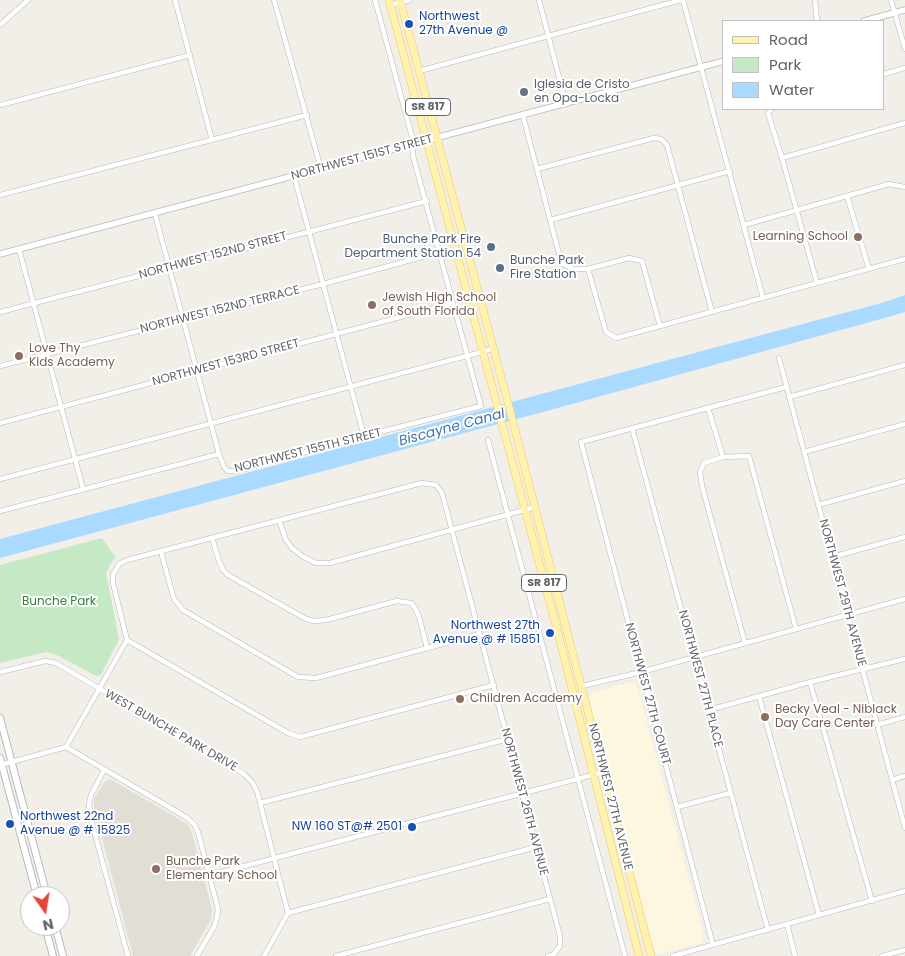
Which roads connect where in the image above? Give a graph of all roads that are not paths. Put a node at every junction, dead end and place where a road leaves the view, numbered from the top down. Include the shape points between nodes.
1 (28, 0) edge
2 (174, 0) edge
3 (274, 0) edge
4 (375, 0) edge
5 (410, 0) edge
6 (538, 0) edge
7 (682, 0) edge
8 (815, 0) edge
9 (891, 0) edge
10 (400, 1) edge
11 (390, 3) edge
12 (905, 10) edge
13 (894, 13) junction
14 (818, 20) edge
15 (868, 20) edge
16 (0, 25) edge
17 (548, 36) junction
18 (905, 49) edge
19 (190, 55) junction
20 (722, 62) edge
21 (701, 67) junction
22 (905, 68) edge
23 (419, 71) junction
24 (885, 74) edge
25 (566, 104) junction
26 (0, 105) edge
27 (770, 111) edge
28 (307, 115) junction
29 (523, 116) junction
30 (905, 123) edge
31 (437, 139) junction
32 (212, 140) junction
33 (426, 142) junction
34 (413, 145) junction
35 (782, 158) junction
36 (321, 169) junction
37 (537, 169) junction
38 (730, 171) junction
39 (294, 176) junction
40 (678, 186) junction
41 (905, 187) edge
42 (0, 195) edge
43 (847, 196) junction
44 (427, 201) junction
45 (797, 209) junction
46 (155, 214) junction
47 (550, 220) junction
48 (744, 224) junction
49 (308, 231) junction
50 (19, 249) junction
51 (440, 252) junction
52 (0, 254) edge
53 (905, 259) edge
54 (470, 264) junction
55 (460, 266) junction
56 (169, 267) junction
57 (588, 270) junction
58 (869, 270) junction
59 (816, 283) junction
60 (323, 284) junction
61 (763, 298) junction
62 (453, 302) junction
63 (33, 303) junction
64 (0, 312) edge
65 (712, 312) junction
66 (184, 319) junction
67 (660, 326) junction
68 (336, 333) junction
69 (493, 349) junction
70 (483, 351) junction
71 (46, 353) junction
72 (467, 355) junction
73 (779, 358) dead end
74 (905, 365) edge
75 (0, 366) edge
76 (197, 371) junction
77 (350, 385) junction
78 (786, 387) junction
79 (789, 397) junction
80 (61, 408) junction
81 (708, 408) junction
82 (0, 423) edge
83 (212, 423) junction
84 (905, 424) edge
85 (632, 428) junction
86 (364, 436) junction
87 (488, 440) dead end
88 (804, 452) junction
89 (220, 454) junction
90 (723, 457) junction
91 (75, 459) junction
92 (0, 479) edge
93 (905, 481) edge
94 (83, 490) junction
95 (818, 505) junction
96 (535, 507) junction
97 (525, 510) junction
98 (0, 511) edge
99 (509, 514) junction
100 (279, 520) junction
101 (452, 530) junction
102 (905, 537) edge
103 (212, 538) junction
104 (161, 552) junction
105 (832, 557) junction
106 (905, 599) edge
107 (848, 614) junction
108 (796, 629) junction
109 (480, 634) junction
110 (559, 637) junction
111 (127, 640) junction
112 (745, 643) junction
113 (427, 648) junction
114 (695, 656) junction
115 (905, 659) edge
116 (862, 669) junction
117 (0, 672) edge
118 (641, 672) junction
119 (810, 682) junction
120 (494, 685) junction
121 (582, 686) junction
122 (99, 689) junction
123 (759, 696) junction
124 (709, 710) junction
125 (905, 717) edge
126 (0, 718) edge
127 (877, 724) junction
128 (508, 739) junction
129 (66, 747) junction
130 (1, 762) edge
131 (11, 762) junction
132 (104, 770) junction
133 (604, 772) junction
134 (593, 774) junction
135 (905, 776) edge
136 (577, 778) junction
137 (892, 780) junction
138 (522, 792) junction
139 (730, 793) junction
140 (260, 803) junction
141 (677, 808) junction
142 (905, 828) edge
143 (536, 847) junction
144 (275, 858) junction
145 (210, 875) junction
146 (34, 886) edge
147 (44, 886) edge
148 (634, 890) junction
149 (905, 892) edge
150 (623, 893) junction
151 (550, 899) junction
152 (872, 901) junction
153 (288, 913) junction
154 (819, 916) junction
155 (787, 924) junction
156 (768, 930) junction
157 (48, 936) edge
158 (58, 936) edge
159 (713, 945) junction
160 (905, 950) edge
161 (53, 956) edge
162 (63, 956) edge
163 (128, 956) edge
164 (197, 956) edge
165 (264, 956) edge
166 (336, 956) edge
167 (548, 956) edge
168 (625, 956) edge
169 (639, 956) edge
170 (650, 956) edge
171 (673, 956) edge
172 (795, 956) edge
173 (882, 956) edge

1 - 16 street
2 - 19 street
3 - 28 street
4 - 34 street
5 - 10 street
6 - 17 street
7 - 17 street
7 - 21 street
8 - 14 street
9 - 13 street
10 - 11 street
10 - 23 main road, NORTHWEST 27TH AVENUE / SR 817
11 - 33 main road, NORTHWEST 27TH AVENUE / SR 817
12 - 13 street
13 - 15 street
13 - 18 street
17 - 23 street
17 - 25 street
19 - 26 street
19 - 32 street
20 - 21 street, NORTHWEST 151ST STREET
21 - 25 street, NORTHWEST 151ST STREET
21 - 38 street
22 - 24 street
23 - 31 main road, NORTHWEST 27TH AVENUE / SR 817
25 - 29 street, NORTHWEST 151ST STREET
27 - 35 street
28 - 32 street
28 - 36 street
29 - 31 street, NORTHWEST 151ST STREET
29 - 37 street
30 - 35 street
31 - 33 street, NORTHWEST 151ST STREET
31 - 54 main road, NORTHWEST 27TH AVENUE / SR 817
32 - 42 street
33 - 34 street, NORTHWEST 151ST STREET
33 - 55 main road, NORTHWEST 27TH AVENUE / SR 817
34 - 36 street, NORTHWEST 151ST STREET
34 - 44 street via 413,156
35 - 45 street
36 - 39 street, NORTHWEST 151ST STREET
37 - 40 street via 654,138 667,145
37 - 47 street
38 - 40 street
38 - 48 street
39 - 46 street, NORTHWEST 151ST STREET
39 - 49 street
40 - 47 street
40 - 65 street
41 - 43 street via 889,184
43 - 45 street
43 - 58 street
44 - 49 street, NORTHWEST 152ND STREET
44 - 51 street
45 - 48 street
45 - 59 street
46 - 50 street, NORTHWEST 151ST STREET
46 - 56 street
47 - 57 street via 564,264
48 - 61 street
49 - 56 street, NORTHWEST 152ND STREET
49 - 60 street
50 - 52 street, NORTHWEST 151ST STREET
50 - 63 street
51 - 60 street, NORTHWEST 152ND TERRACE
51 - 62 street
53 - 58 street
54 - 55 main road
54 - 69 main road, NORTHWEST 27TH AVENUE / SR 817
55 - 70 main road, NORTHWEST 27TH AVENUE / SR 817
56 - 63 street, NORTHWEST 152ND STREET
56 - 66 street
57 - 67 street via 606,332 616,338
57 - 67 street via 629,258 642,261
58 - 59 street
59 - 61 street
60 - 66 street, NORTHWEST 152ND TERRACE
60 - 68 street
61 - 65 street
62 - 68 street, NORTHWEST 153RD STREET
62 - 72 street
63 - 64 street, NORTHWEST 152ND STREET
63 - 71 street
65 - 67 street
66 - 71 street, NORTHWEST 152ND TERRACE
66 - 76 street
68 - 76 street, NORTHWEST 153RD STREET
68 - 77 street
69 - 70 street
69 - 96 main road, NORTHWEST 27TH AVENUE / SR 817
70 - 72 street
70 - 97 main road, NORTHWEST 27TH AVENUE / SR 817
71 - 75 street, NORTHWEST 152ND TERRACE
71 - 80 street
72 - 77 street
72 - 86 street, NORTHWEST 155TH STREET via 481,406
73 - 78 street, NORTHWEST 29TH AVENUE
74 - 79 street
76 - 80 street, NORTHWEST 153RD STREET
76 - 83 street
77 - 83 street
77 - 86 street
78 - 79 street, NORTHWEST 29TH AVENUE
78 - 81 street
79 - 88 street, NORTHWEST 29TH AVENUE
80 - 82 street, NORTHWEST 153RD STREET
80 - 91 street
81 - 85 street
81 - 90 street
83 - 89 street
83 - 91 street
84 - 88 street
85 - 114 street, NORTHWEST 27TH PLACE
85 - 118 street, NORTHWEST 27TH COURT via 582,442
86 - 89 street, NORTHWEST 155TH STREET via 237,471 228,471
87 - 99 street, NORTHWEST 27TH AVENUE
88 - 95 street, NORTHWEST 29TH AVENUE
89 - 94 street, NORTHWEST 155TH STREET
90 - 108 street via 749,456
90 - 112 street via 704,463 700,472
91 - 92 street
91 - 94 street
93 - 95 street
94 - 98 street, NORTHWEST 155TH STREET
95 - 105 street, NORTHWEST 29TH AVENUE
96 - 97 street
96 - 121 main road, NORTHWEST 27TH AVENUE / SR 817
97 - 99 street
97 - 110 main road, NORTHWEST 27TH AVENUE / SR 817
99 - 101 street
99 - 136 street, NORTHWEST 27TH AVENUE
100 - 101 street via 292,548 316,563 330,564
100 - 101 street, NORTHWEST 26TH AVENUE via 422,483 436,485 442,493
100 - 103 street
101 - 109 street, NORTHWEST 26TH AVENUE
102 - 105 street
103 - 104 street
103 - 113 street via 219,561 228,575 306,620 326,620 397,601 411,603 419,617
104 - 111 street via 127,560 115,569 113,583
104 - 113 street via 174,599 183,610 298,676 316,678
105 - 107 street, NORTHWEST 29TH AVENUE
106 - 107 street
107 - 108 street
107 - 116 street, NORTHWEST 29TH AVENUE
108 - 112 street
109 - 113 street
109 - 120 street, NORTHWEST 26TH AVENUE
110 - 121 main road via 575,683
110 - 134 main road, NORTHWEST 27TH AVENUE / SR 817
111 - 120 street via 300,737
111 - 122 street
112 - 114 street
114 - 118 street
114 - 124 street, NORTHWEST 27TH PLACE
115 - 116 street
116 - 119 street
116 - 127 street, NORTHWEST 29TH AVENUE
117 - 122 street, WEST BUNCHE PARK DRIVE via 45,661 56,663
118 - 121 street
118 - 141 street, NORTHWEST 27TH COURT
119 - 123 street
119 - 152 street
120 - 128 street, NORTHWEST 26TH AVENUE
121 - 133 main road, NORTHWEST 27TH AVENUE / SR 817
122 - 129 street
122 - 140 street, WEST BUNCHE PARK DRIVE via 244,774 252,782
123 - 124 street
123 - 154 street
124 - 139 street, NORTHWEST 27TH PLACE
125 - 127 street
126 - 131 main road
127 - 137 street, NORTHWEST 29TH AVENUE
128 - 138 street, NORTHWEST 26TH AVENUE
128 - 140 street
129 - 131 street
129 - 132 street
130 - 131 street
130 - 146 main road
131 - 147 main road
132 - 145 street via 194,824
132 - 163 street via 91,795 90,816
133 - 134 street
133 - 148 main road, NORTHWEST 27TH AVENUE / SR 817
134 - 136 street
134 - 150 main road, NORTHWEST 27TH AVENUE / SR 817
135 - 137 street
136 - 138 street
136 - 168 street, NORTHWEST 27TH AVENUE
137 - 142 street, NORTHWEST 29TH AVENUE
138 - 143 street, NORTHWEST 26TH AVENUE
138 - 144 street
139 - 141 street
139 - 156 street, NORTHWEST 27TH PLACE
140 - 144 street, WEST BUNCHE PARK DRIVE
141 - 159 street, NORTHWEST 27TH COURT
143 - 151 street, NORTHWEST 26TH AVENUE
143 - 153 street
144 - 145 street
144 - 153 street, WEST BUNCHE PARK DRIVE
145 - 164 street via 217,918
148 - 150 main road
148 - 170 main road, NORTHWEST 27TH AVENUE / SR 817
149 - 152 street
150 - 169 main road, NORTHWEST 27TH AVENUE / SR 817
151 - 166 street
151 - 167 street, NORTHWEST 26TH AVENUE via 560,946
152 - 154 street
153 - 165 street
154 - 155 street
155 - 156 street
155 - 172 street
156 - 159 street
157 - 161 main road
158 - 162 main road
159 - 171 street
160 - 173 street

